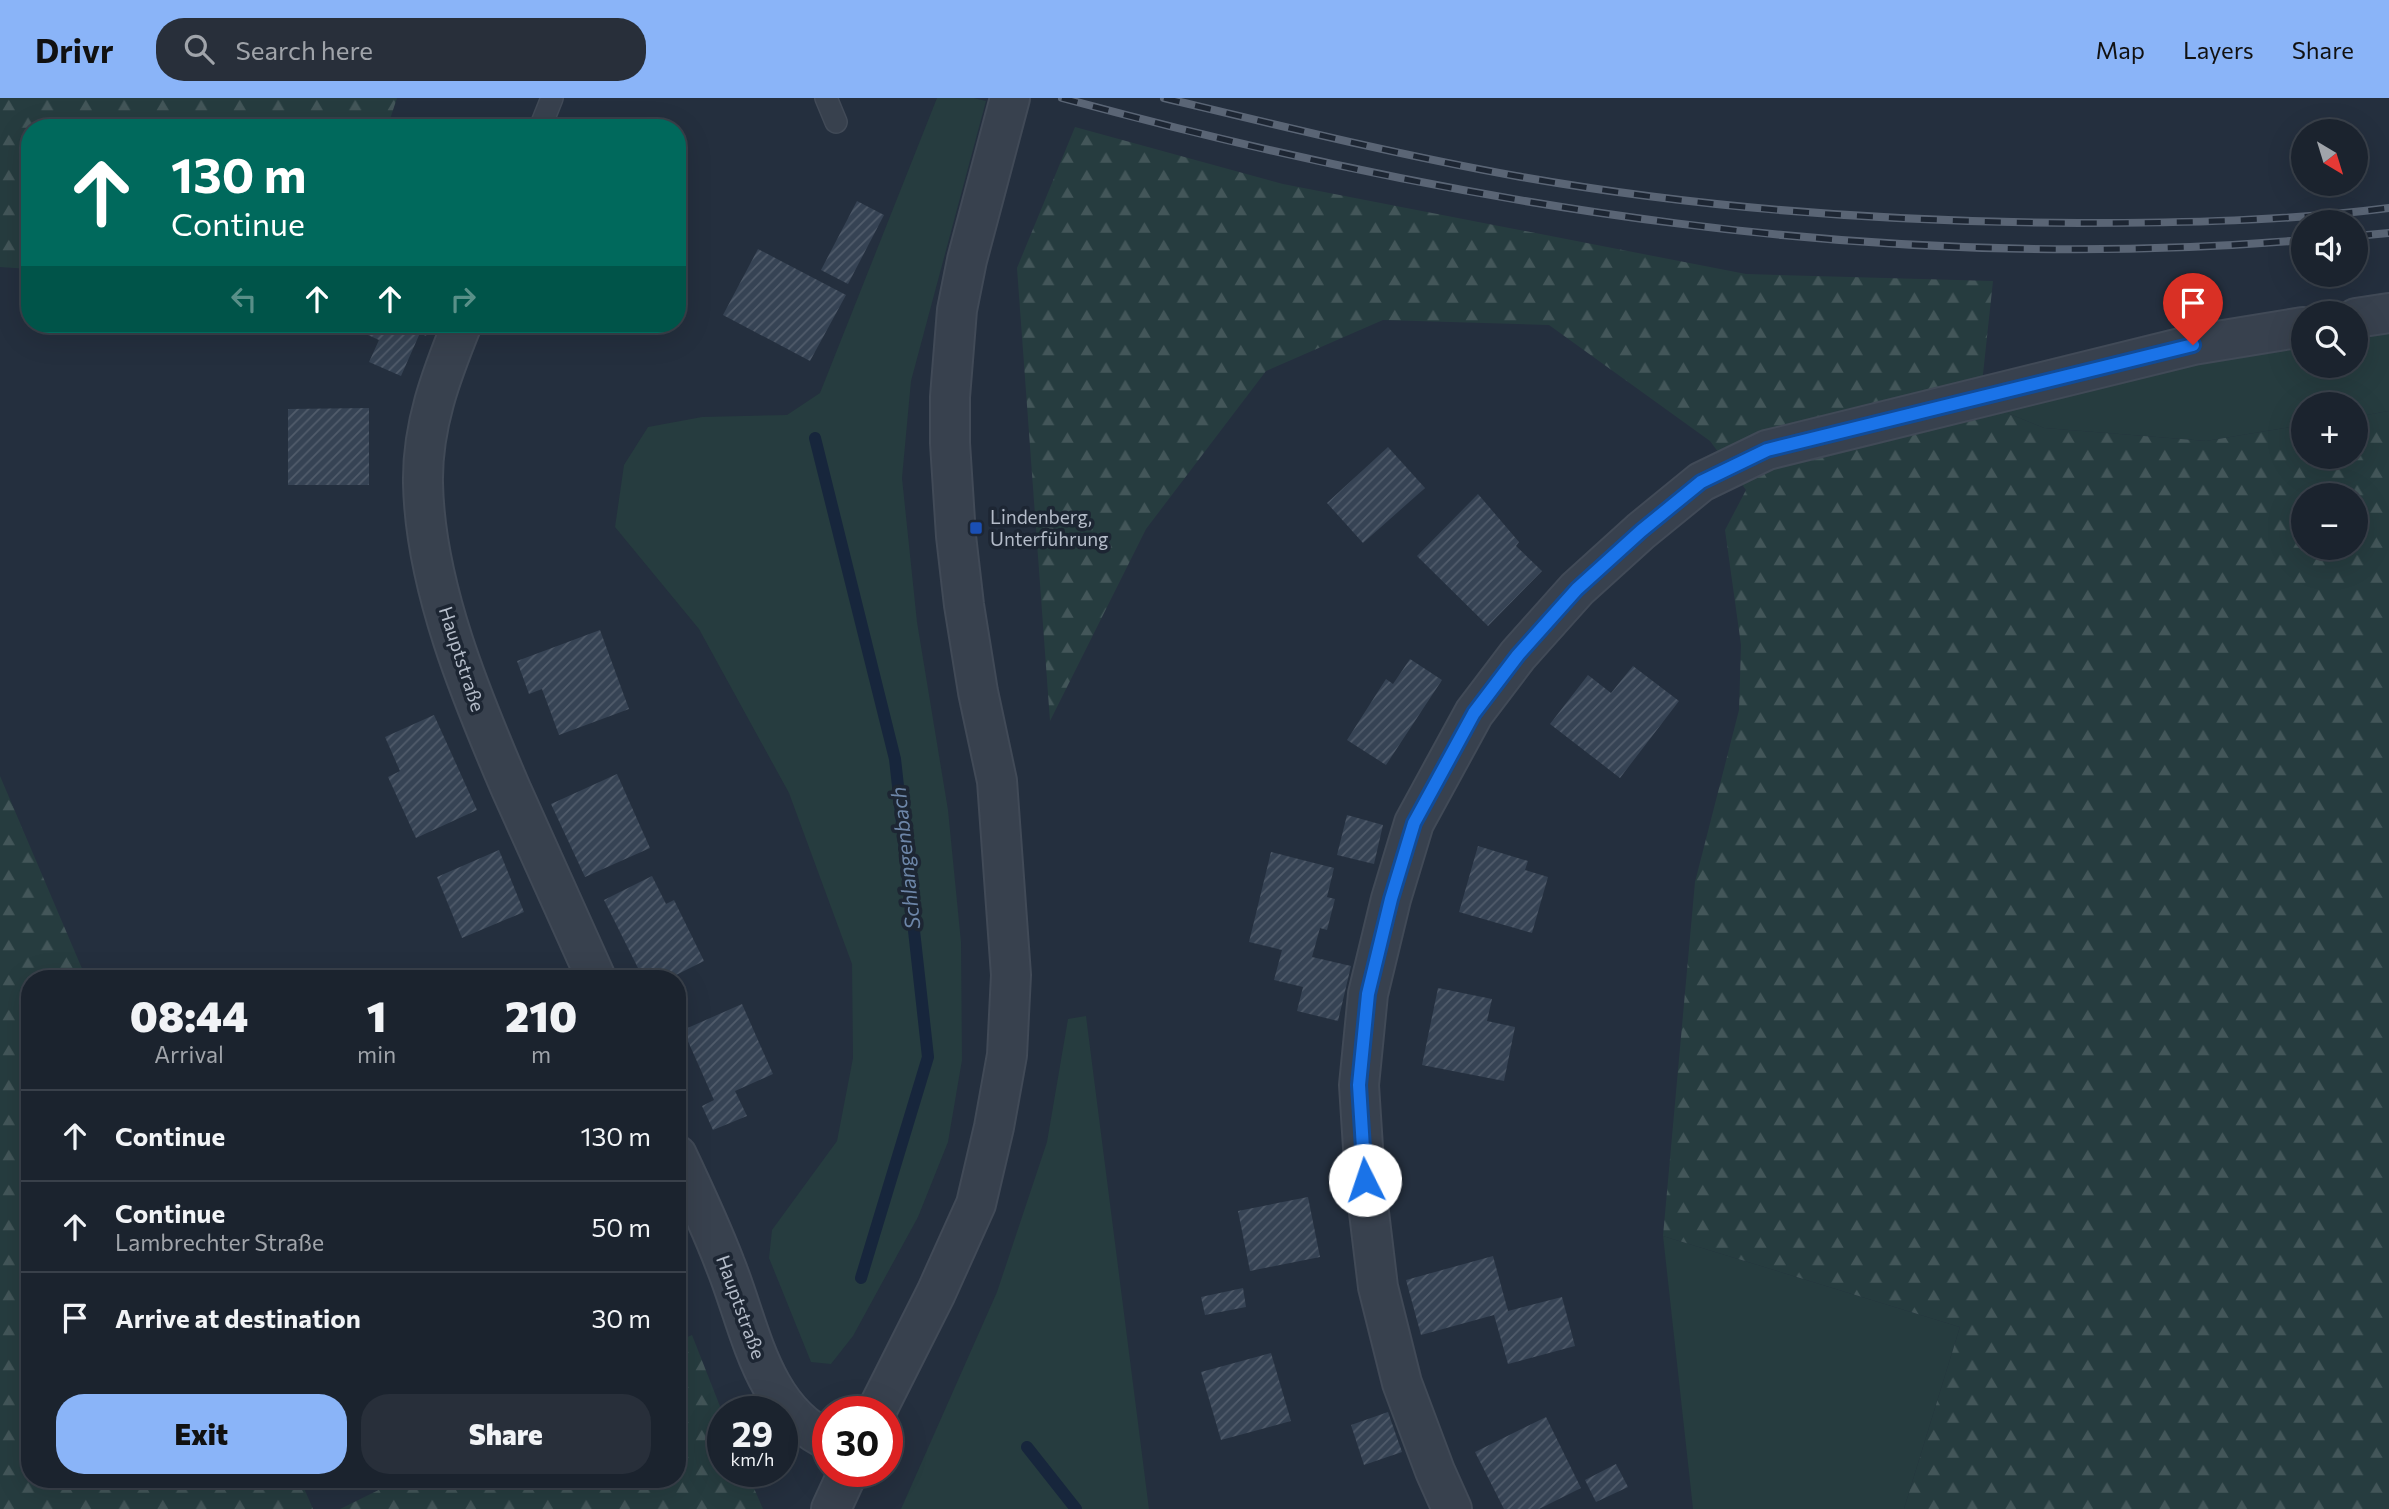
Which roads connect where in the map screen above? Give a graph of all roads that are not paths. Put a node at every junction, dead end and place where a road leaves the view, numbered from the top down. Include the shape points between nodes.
1 (552, 98) edge
2 (826, 98) edge
3 (1010, 98) edge
4 (544, 119) edge
5 (836, 122) dead end
6 (2389, 313) edge
7 (2368, 316) edge
8 (2291, 329) edge
9 (458, 333) edge
10 (592, 970) edge
11 (686, 1175) edge
12 (884, 1396) edge
13 (812, 1432) edge
14 (841, 1487) edge
15 (831, 1509) edge
16 (1452, 1509) edge

1 - 4 lane
2 - 5 lane
3 - 12 street via 967,260 957,310 950,397 964,605 997,781 1011,975 1007,1055 976,1204
6 - 7 street
8 - 16 street via 2193,345 1767,450 1701,482 1641,531 1577,589 1474,713 1414,823 1368,994 1359,1085 1378,1287 1402,1383
9 - 10 street, Hauptstraße via 435,392 423,482 440,593 485,729
11 - 13 street, Hauptstraße via 725,1264 766,1377 784,1406
14 - 15 street

